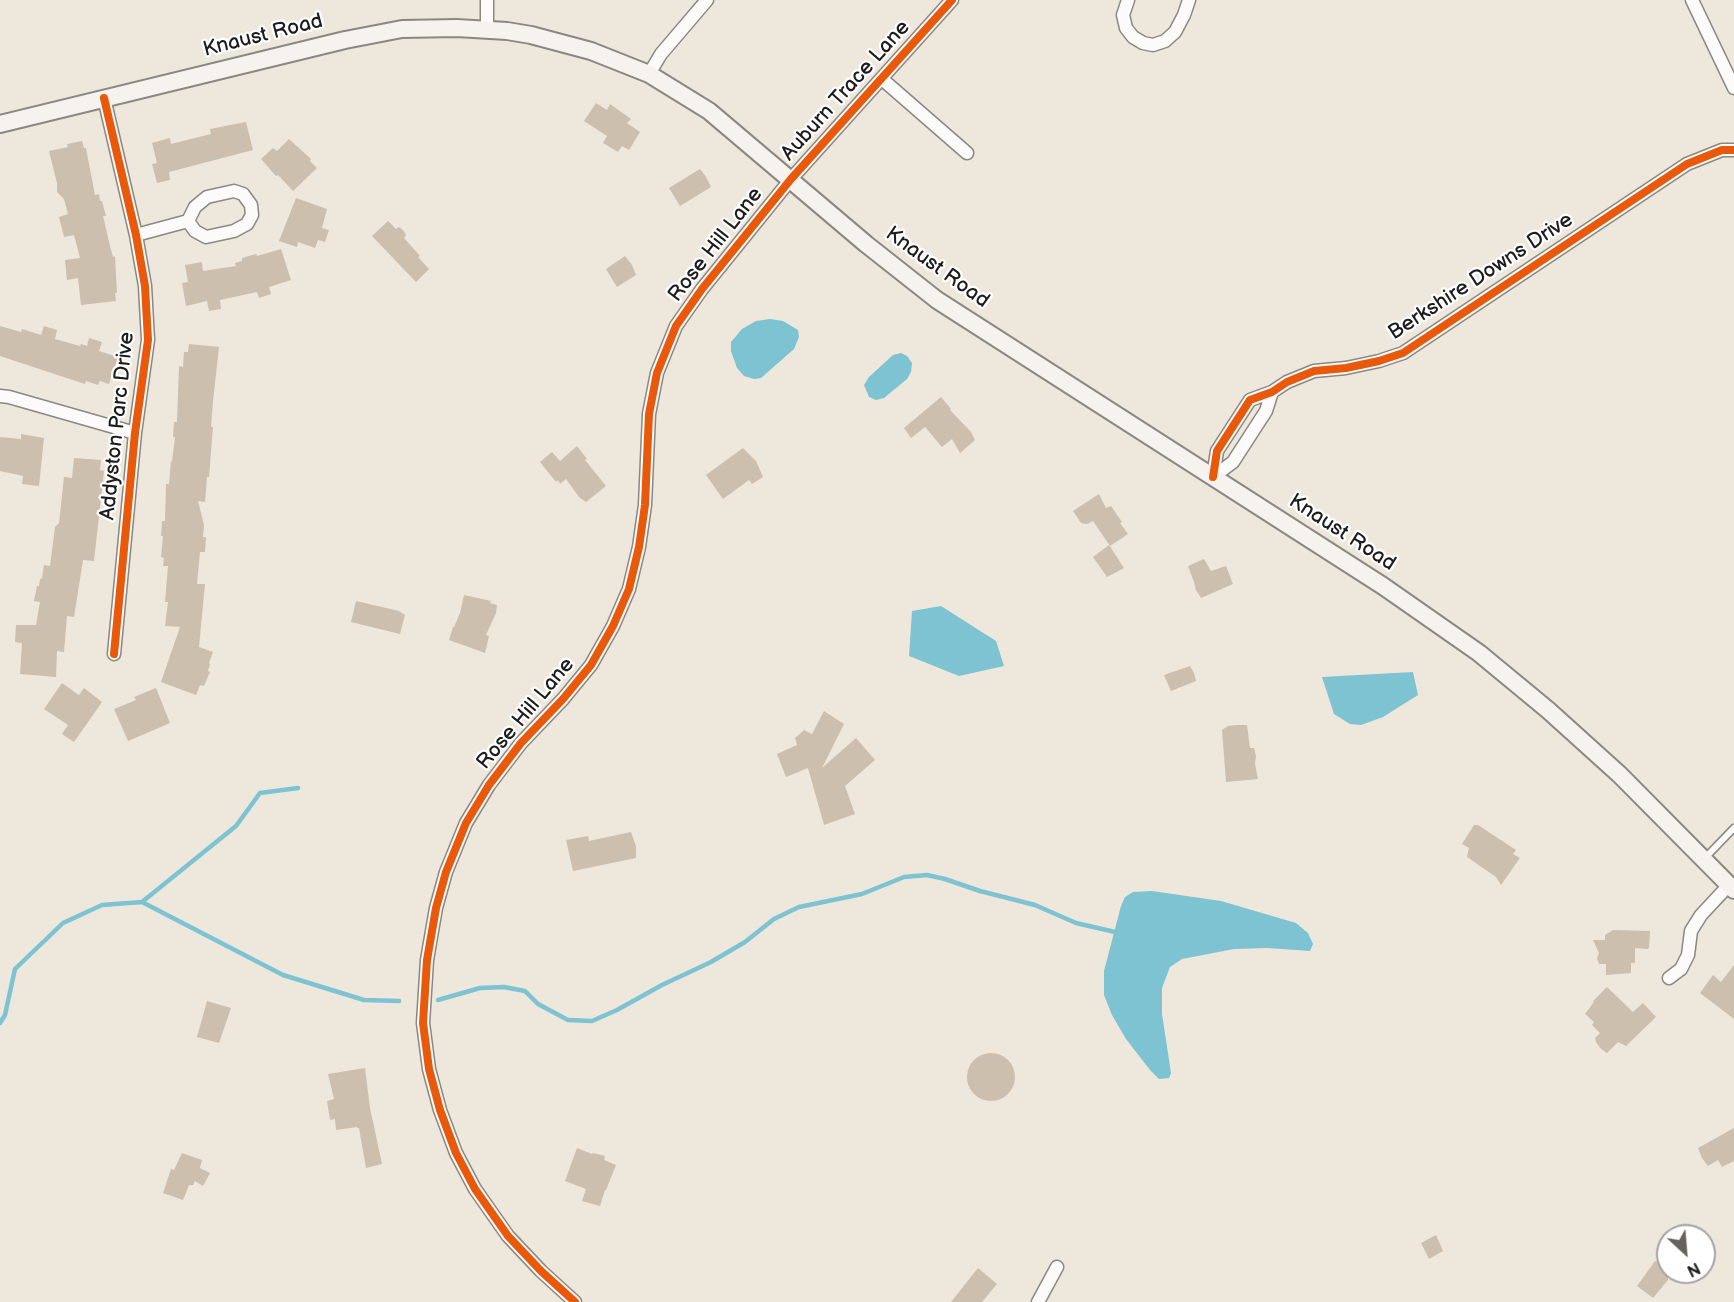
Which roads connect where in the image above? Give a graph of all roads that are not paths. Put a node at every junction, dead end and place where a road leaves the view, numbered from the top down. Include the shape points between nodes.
1 (487, 0) edge
2 (707, 0) edge
3 (952, 0) edge
4 (1128, 0) edge
5 (1188, 0) edge
6 (1692, 0) edge
7 (487, 30) junction
8 (649, 74) junction
9 (882, 79) junction
10 (1734, 88) edge
11 (104, 98) junction
12 (0, 124) edge
13 (1734, 150) edge
14 (967, 153) dead end
15 (791, 179) junction
16 (188, 221) junction
17 (136, 235) junction
18 (1272, 392) junction
19 (0, 396) edge
20 (135, 433) junction
21 (1213, 477) junction
22 (114, 654) dead end
23 (1734, 828) edge
24 (1704, 859) junction
25 (1732, 888) edge
26 (1669, 978) dead end
27 (1057, 1267) dead end
28 (575, 1302) edge
29 (1038, 1302) edge

1 - 7 street
2 - 8 street
3 - 9 street, Auburn Trace Lane
4 - 5 street via 1123,15 1126,28 1143,44 1153,45 1166,41 1175,32
6 - 10 street
7 - 8 main road, Knaust Road via 561,42
7 - 11 main road, Knaust Road via 429,28 372,34
8 - 15 main road, Knaust Road via 708,111
9 - 14 street
9 - 15 street, Auburn Trace Lane
11 - 12 main road, Knaust Road
11 - 17 street, Addyston Parc Drive
13 - 18 street, Berkshire Downs Drive via 1722,150 1687,164 1403,353 1346,368 1314,371
15 - 21 main road, Knaust Road via 937,300
15 - 28 street, Rose Hill Lane via 676,326 657,373 649,414 639,547 629,589 614,626 591,665 489,785 466,823 436,908 427,960 423,1023 440,1110 456,1153 488,1208 508,1236
16 - 16 street via 195,207 207,197 234,191 243,194 251,206 247,224 234,231 206,237
16 - 17 street
17 - 20 street, Addyston Parc Drive via 145,286 148,340
18 - 21 street via 1266,411 1233,462
18 - 21 street, Berkshire Downs Drive via 1250,400 1217,451
19 - 20 street
20 - 22 street, Addyston Parc Drive
21 - 24 main road, Knaust Road via 1479,653 1620,775
23 - 24 lane
24 - 25 main road, Knaust Road
25 - 26 street via 1701,915 1691,931 1688,955 1681,969
27 - 29 street

